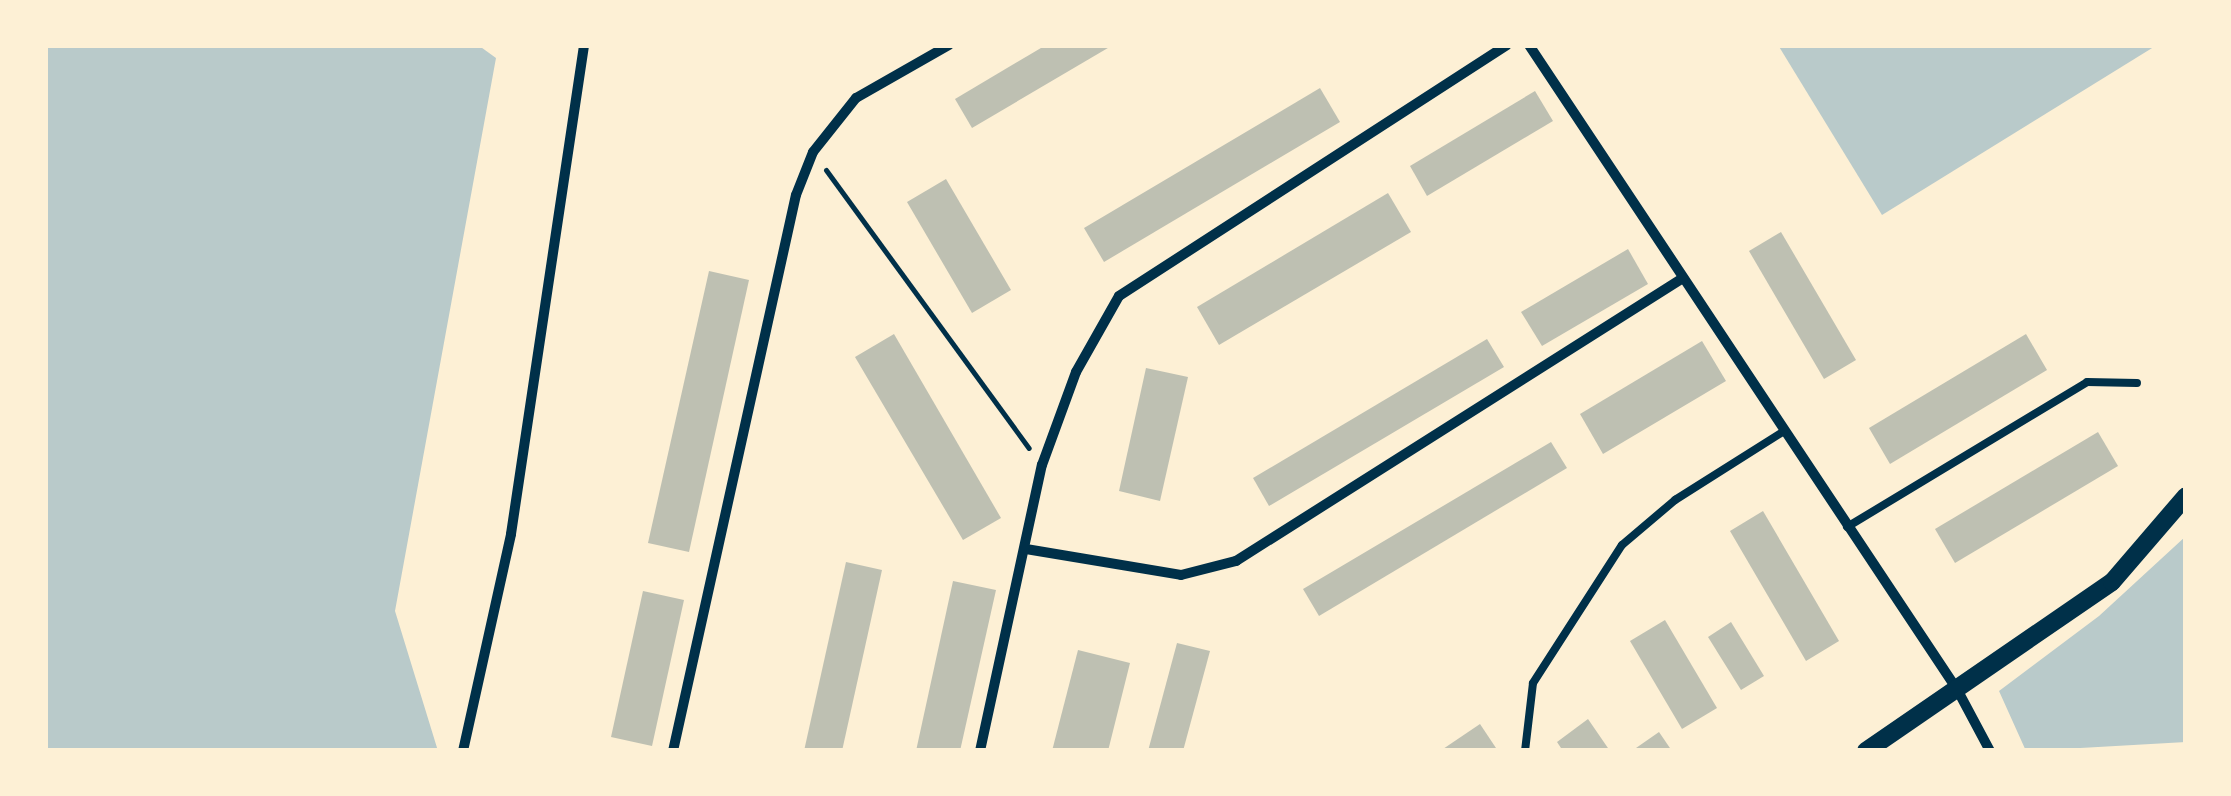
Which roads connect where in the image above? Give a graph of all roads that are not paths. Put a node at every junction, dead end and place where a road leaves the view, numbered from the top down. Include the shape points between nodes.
1 (584, 45) edge
2 (949, 45) edge
3 (1507, 45) edge
4 (1529, 45) edge
5 (1683, 278) junction
6 (2138, 383) dead end
7 (1784, 432) junction
8 (2186, 496) edge
9 (1847, 527) junction
10 (1026, 548) junction
11 (1958, 691) junction
12 (463, 751) edge
13 (673, 751) edge
14 (980, 751) edge
15 (1524, 751) edge
16 (1866, 751) edge
17 (1990, 751) edge

1 - 12 street via 511,534
2 - 13 street via 856,98 813,152 796,196
3 - 10 street via 1119,296 1076,372 1042,464
4 - 5 street
5 - 7 street
5 - 10 street via 1236,561 1181,575
6 - 9 lane via 2087,382
7 - 9 street
7 - 15 lane via 1675,500 1622,546 1533,684
8 - 11 street via 2112,582
9 - 11 street
10 - 14 street
11 - 16 street
11 - 17 street

